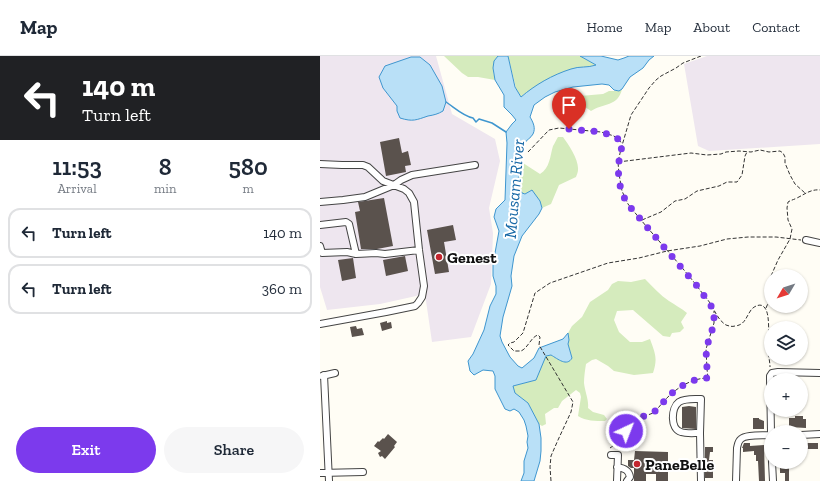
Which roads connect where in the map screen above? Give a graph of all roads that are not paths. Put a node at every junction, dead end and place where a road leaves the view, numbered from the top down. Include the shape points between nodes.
1 (320, 164) edge
2 (475, 165) dead end
3 (394, 185) junction
4 (320, 202) edge
5 (320, 225) edge
6 (806, 240) road end
7 (820, 243) edge
8 (320, 246) edge
9 (419, 250) junction
10 (356, 254) junction
11 (320, 324) edge
12 (335, 373) dead end
13 (808, 373) edge
14 (820, 373) edge
15 (322, 376) edge
16 (820, 434) edge
17 (700, 435) junction
18 (808, 435) edge
19 (764, 436) edge
20 (610, 452) road end
21 (618, 467) junction
22 (772, 469) edge
23 (364, 472) dead end
24 (328, 473) junction
25 (320, 474) edge
26 (329, 481) edge
27 (617, 481) edge
28 (627, 481) edge
29 (701, 481) edge
30 (736, 481) edge
31 (773, 481) edge

1 - 3 street via 363,165 383,181
2 - 3 street via 412,175
3 - 4 street via 364,197
3 - 9 street via 409,193 414,202
5 - 10 street via 346,222 349,224
6 - 7 street
8 - 10 street via 322,253
9 - 10 street
9 - 11 street via 424,286 422,297 415,306
12 - 15 street
13 - 14 street
15 - 24 street
16 - 18 street
17 - 17 street via 701,399 681,401 674,408 675,428 682,433
17 - 29 street
19 - 30 street via 745,437 738,443
20 - 21 street via 618,455
21 - 27 street
21 - 28 street via 629,472 630,477
22 - 31 street
23 - 24 street
24 - 25 street
24 - 26 street

